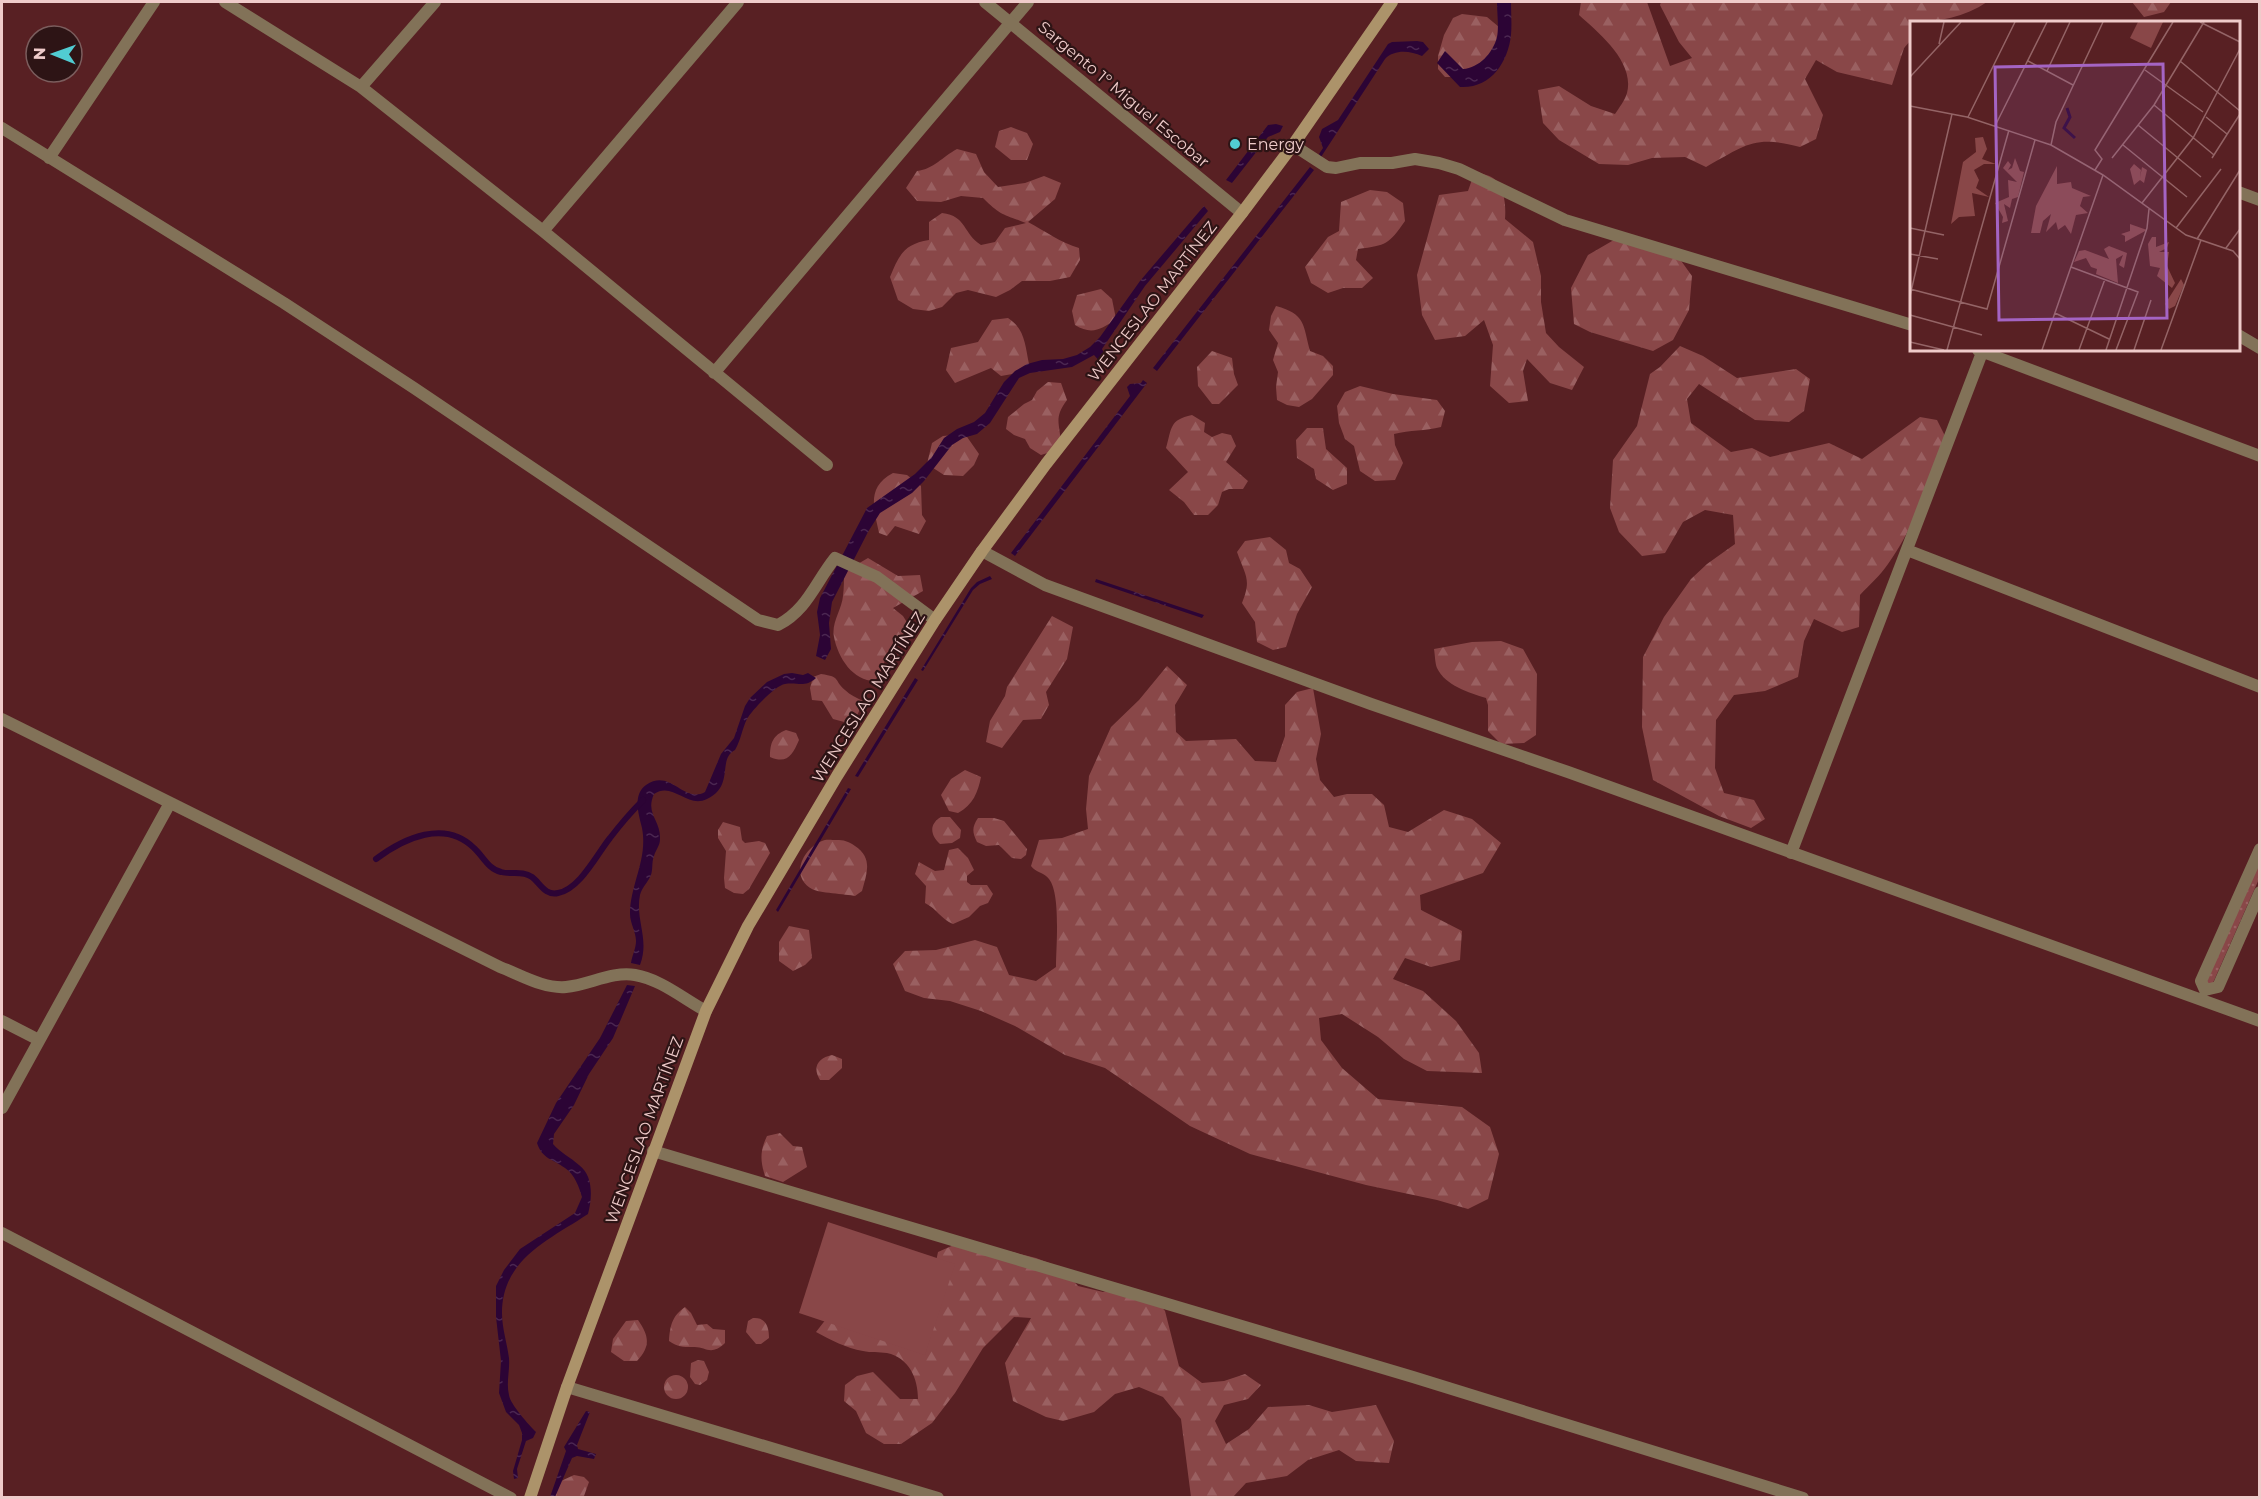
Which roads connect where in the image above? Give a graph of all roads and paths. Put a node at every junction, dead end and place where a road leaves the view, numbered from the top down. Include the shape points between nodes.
1 (154, 2) edge
2 (225, 2) edge
3 (435, 2) edge
4 (738, 2) edge
5 (985, 2) edge
6 (1028, 2) edge
7 (1392, 2) edge
8 (1011, 22) junction
9 (361, 87) junction
10 (2, 128) edge
11 (1293, 145) junction
12 (49, 158) junction
13 (2240, 193) edge
14 (2259, 200) edge
15 (1242, 213) junction
16 (543, 231) junction
17 (1910, 325) edge
18 (2240, 336) edge
19 (2259, 348) edge
20 (1981, 351) edge
21 (1984, 351) edge
22 (714, 373) junction
23 (2259, 456) edge
24 (827, 465) dead end
25 (982, 550) junction
26 (1907, 550) junction
27 (935, 620) junction
28 (2259, 687) edge
29 (2, 719) edge
30 (170, 803) junction
31 (2259, 849) edge
32 (1791, 853) junction
33 (2259, 892) edge
34 (2203, 995) junction
35 (706, 1011) junction
36 (2, 1021) edge
37 (2259, 1021) edge
38 (39, 1040) junction
39 (2, 1108) edge
40 (653, 1151) junction
41 (2, 1233) edge
42 (567, 1387) junction
43 (511, 1497) edge
44 (530, 1497) edge
45 (938, 1497) edge
46 (1803, 1497) edge

1 - 12 street
2 - 9 street
3 - 9 street
4 - 16 street
5 - 8 street, Sargento 1º Miguel Escobar
6 - 8 street
7 - 11 main road, WENCESLAO MARTÍNEZ
8 - 15 street, Sargento 1º Miguel Escobar
8 - 22 street
9 - 16 street
10 - 12 street
11 - 15 main road, WENCESLAO MARTÍNEZ
11 - 17 street via 1336,168 1415,159 1439,163 1565,220
12 - 27 street via 294,309 758,620 778,625 793,617 835,558 877,578
13 - 14 street
15 - 25 main road, WENCESLAO MARTÍNEZ
16 - 22 street
18 - 19 street
20 - 26 street
21 - 23 street
22 - 24 street
25 - 27 main road, WENCESLAO MARTÍNEZ
25 - 32 street via 1045,585
26 - 28 street
26 - 32 street
27 - 35 main road, WENCESLAO MARTÍNEZ via 758,910
29 - 30 street
30 - 35 street via 474,955 542,984 564,987 635,975
30 - 38 street
31 - 34 street via 2201,981
32 - 34 street
33 - 34 street via 2218,987
34 - 37 street
35 - 40 main road, WENCESLAO MARTÍNEZ
36 - 38 street
38 - 39 street
40 - 42 main road, WENCESLAO MARTÍNEZ
40 - 46 street
41 - 43 street
42 - 44 main road, WENCESLAO MARTÍNEZ
42 - 45 street

